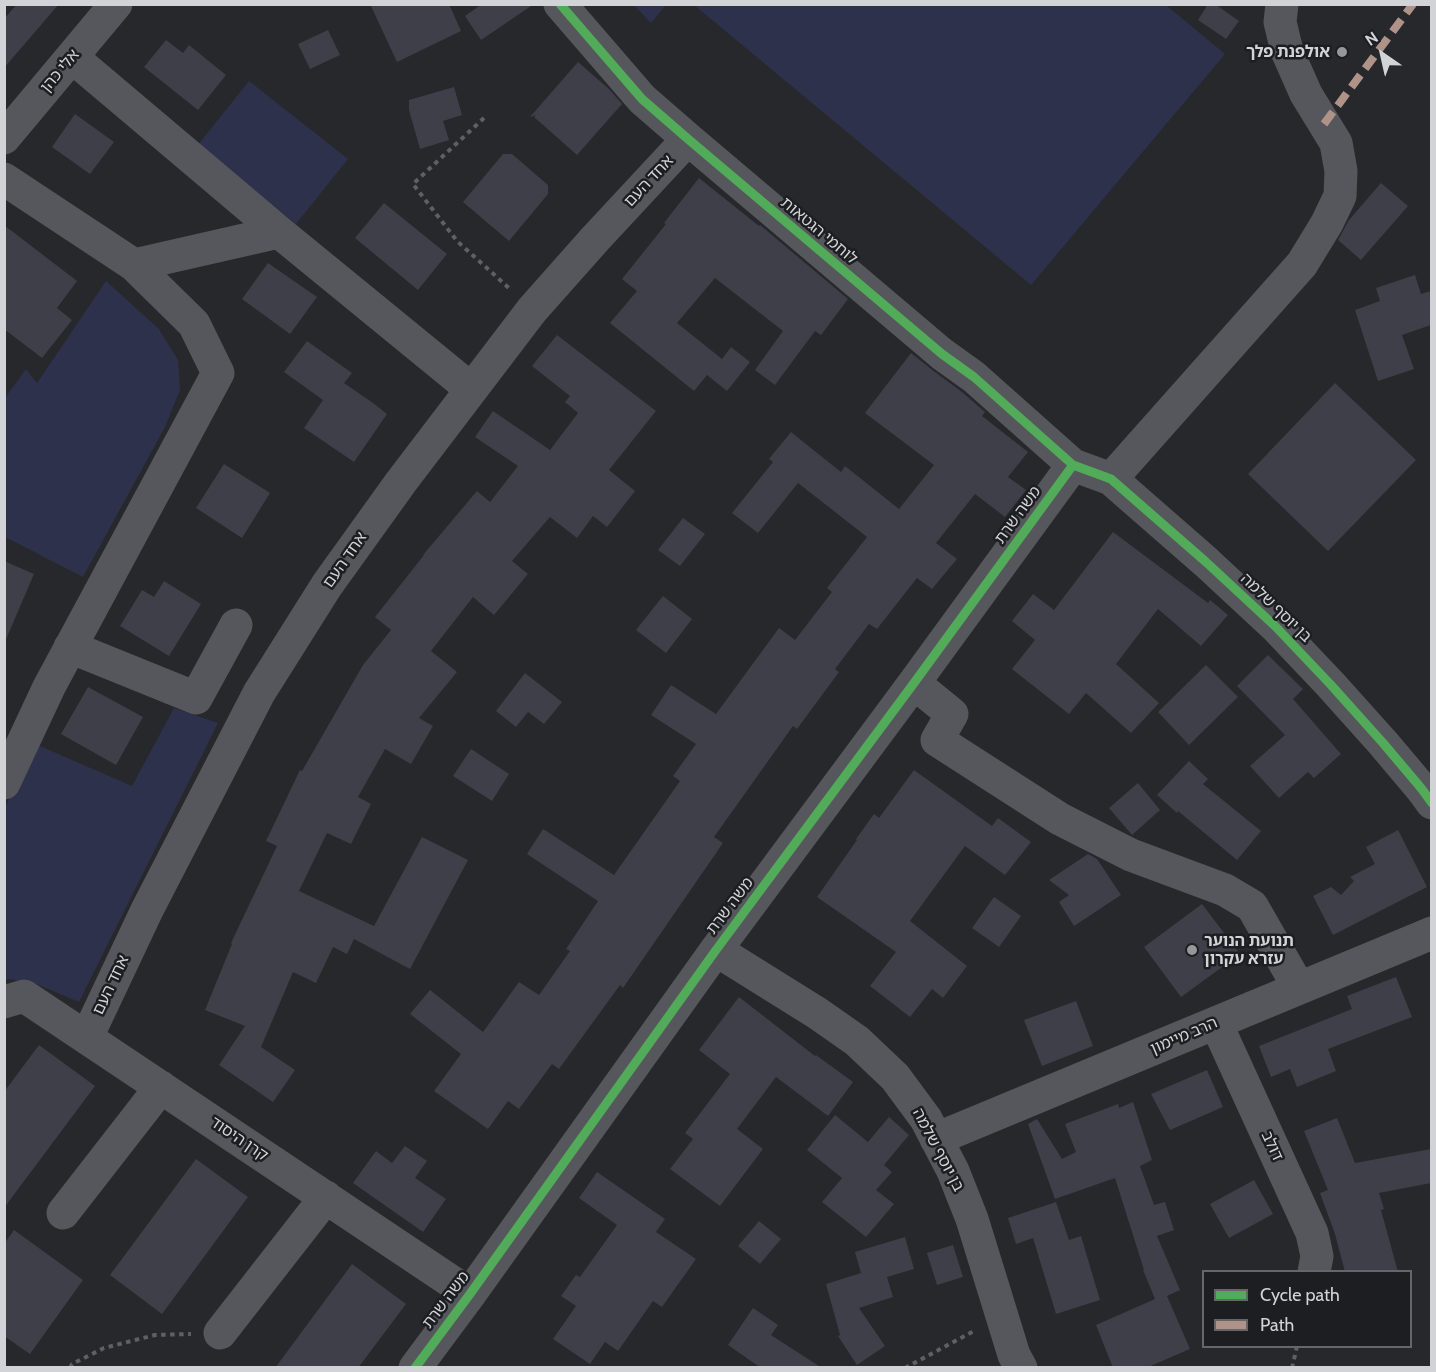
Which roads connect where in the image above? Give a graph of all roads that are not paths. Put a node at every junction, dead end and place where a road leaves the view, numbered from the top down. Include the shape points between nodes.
1 (116, 4) edge
2 (560, 4) edge
3 (1282, 4) edge
4 (72, 57) junction
5 (4, 138) edge
6 (688, 139) junction
7 (4, 179) edge
8 (279, 232) junction
9 (134, 265) junction
10 (471, 389) junction
11 (1073, 465) junction
12 (1111, 479) junction
13 (236, 625) dead end
14 (70, 647) junction
15 (914, 683) junction
16 (4, 783) edge
17 (1431, 803) edge
18 (1431, 933) edge
19 (716, 950) junction
20 (1299, 988) junction
21 (4, 1002) edge
22 (1216, 1023) junction
23 (87, 1037) junction
24 (161, 1087) junction
25 (936, 1139) junction
26 (326, 1197) junction
27 (63, 1213) dead end
28 (1314, 1270) edge
29 (470, 1294) junction
30 (220, 1333) road end
31 (415, 1368) edge
32 (1021, 1368) edge

1 - 4 street, אלי כהן
2 - 6 street, לוחמי הגטאות via 642,99
3 - 12 street via 1287,51 1306,94 1336,143 1340,196 1302,264
4 - 5 street, אלי כהן
4 - 8 street
6 - 10 street, אחד העם via 532,310
6 - 11 street, לוחמי הגטאות via 974,377
7 - 9 street
8 - 9 street
8 - 10 street
9 - 14 street via 194,324 218,374
10 - 23 street, אחד העם via 327,585 259,693 147,910
11 - 12 street, בן יוסף שלמה
11 - 15 street, משה שרת
12 - 17 street, בן יוסף שלמה via 1276,627 1383,743
13 - 14 street via 196,698
14 - 16 street
15 - 19 street, משה שרת
15 - 20 street via 952,714 937,740 1060,819 1131,855 1225,890 1252,906
18 - 20 street, הרב מיימון
19 - 25 street, בן יוסף שלמה via 857,1041 895,1077
19 - 29 street, משה שרת
20 - 22 street, הרב מיימון
21 - 23 street, קרן היסוד via 24,996
22 - 25 street, הרב מיימון
22 - 28 street, דולב via 1312,1233 1317,1257
23 - 24 street, קרן היסוד
24 - 26 street, קרן היסוד
24 - 27 street
25 - 32 street, בן יוסף שלמה via 972,1219
26 - 29 street, קרן היסוד
26 - 30 street
29 - 31 street, משה שרת

